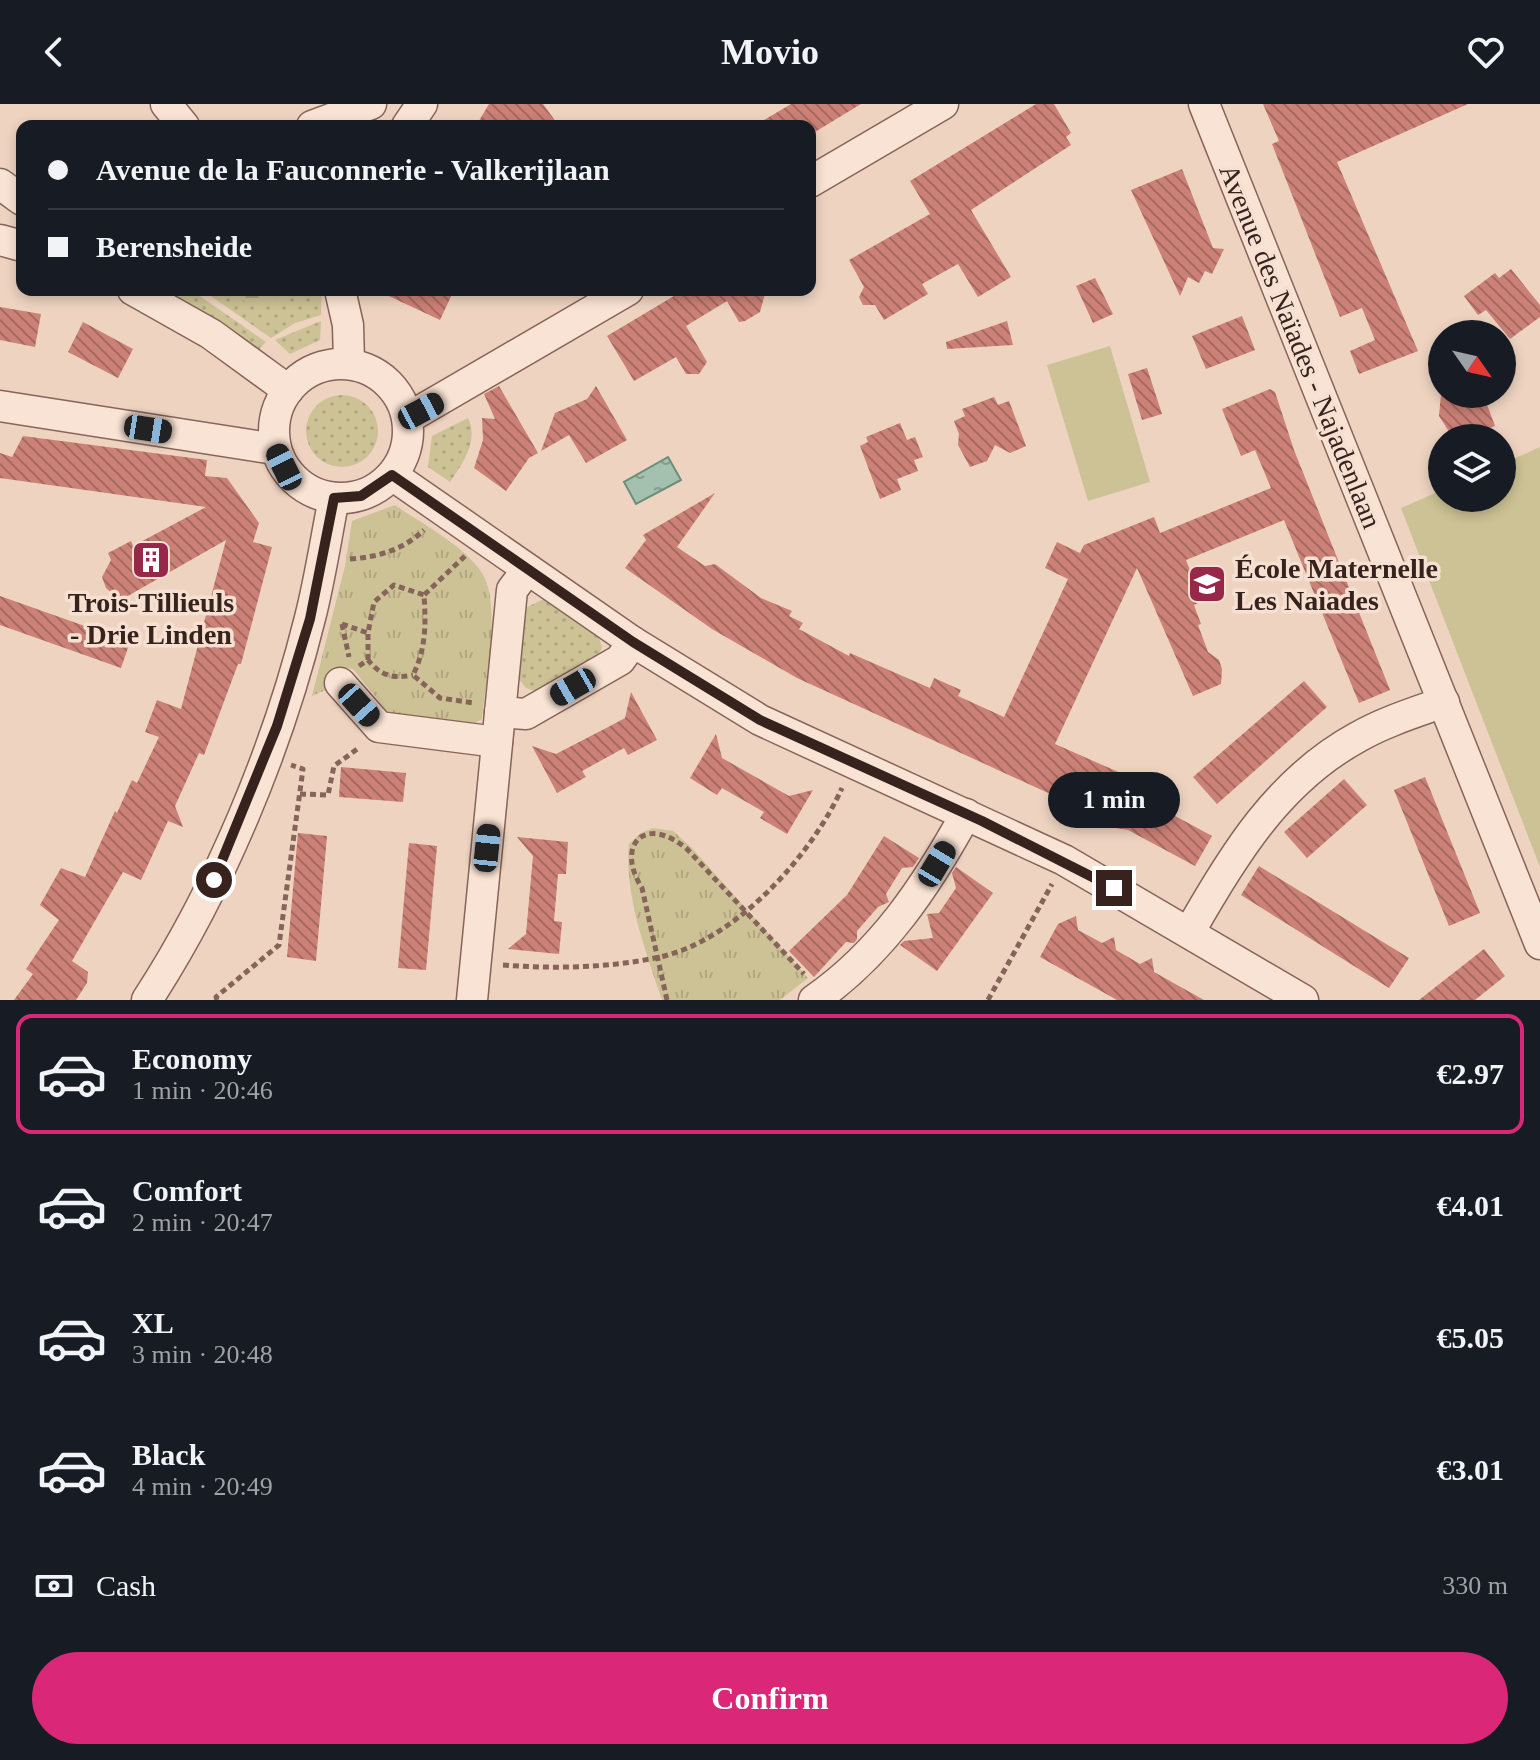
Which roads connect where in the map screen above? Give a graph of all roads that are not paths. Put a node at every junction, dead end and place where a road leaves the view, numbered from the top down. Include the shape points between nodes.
1 (166, 104) edge
2 (371, 104) edge
3 (943, 104) edge
4 (1204, 104) edge
5 (347, 118) edge
6 (179, 120) edge
7 (816, 178) edge
8 (147, 296) edge
9 (341, 296) edge
10 (353, 296) edge
11 (618, 296) edge
12 (348, 325) junction
13 (349, 363) junction
14 (288, 390) junction
15 (0, 406) edge
16 (408, 418) junction
17 (275, 449) junction
18 (392, 475) junction
19 (334, 498) junction
20 (527, 570) junction
21 (633, 642) junction
22 (340, 683) dead end
23 (1444, 702) junction
24 (494, 719) junction
25 (966, 814) junction
26 (1190, 931) junction
27 (1540, 944) edge
28 (147, 1000) edge
29 (472, 1000) edge
30 (814, 1000) edge
31 (1303, 1000) edge

1 - 6 street
2 - 5 street
3 - 7 street
4 - 23 street, Avenue des Naïades - Najadenlaan
8 - 14 street
9 - 12 street
10 - 12 street
11 - 16 street
12 - 13 street
13 - 14 street via 306,373
13 - 16 street via 380,376 399,396
14 - 17 street via 277,409
15 - 17 street
16 - 18 street via 407,448
17 - 19 street via 295,480
18 - 19 street via 361,496
18 - 20 street
19 - 28 street via 310,619 266,755 214,880
20 - 21 street
20 - 24 street via 512,590
21 - 24 street via 620,660 526,714
21 - 25 street via 760,720
22 - 24 street via 379,727
23 - 26 street via 1358,737 1286,791 1244,841
23 - 27 street, Avenue des Naïades - Najadenlaan
24 - 29 street
25 - 26 street via 1064,860
25 - 30 street via 900,918
26 - 31 street

